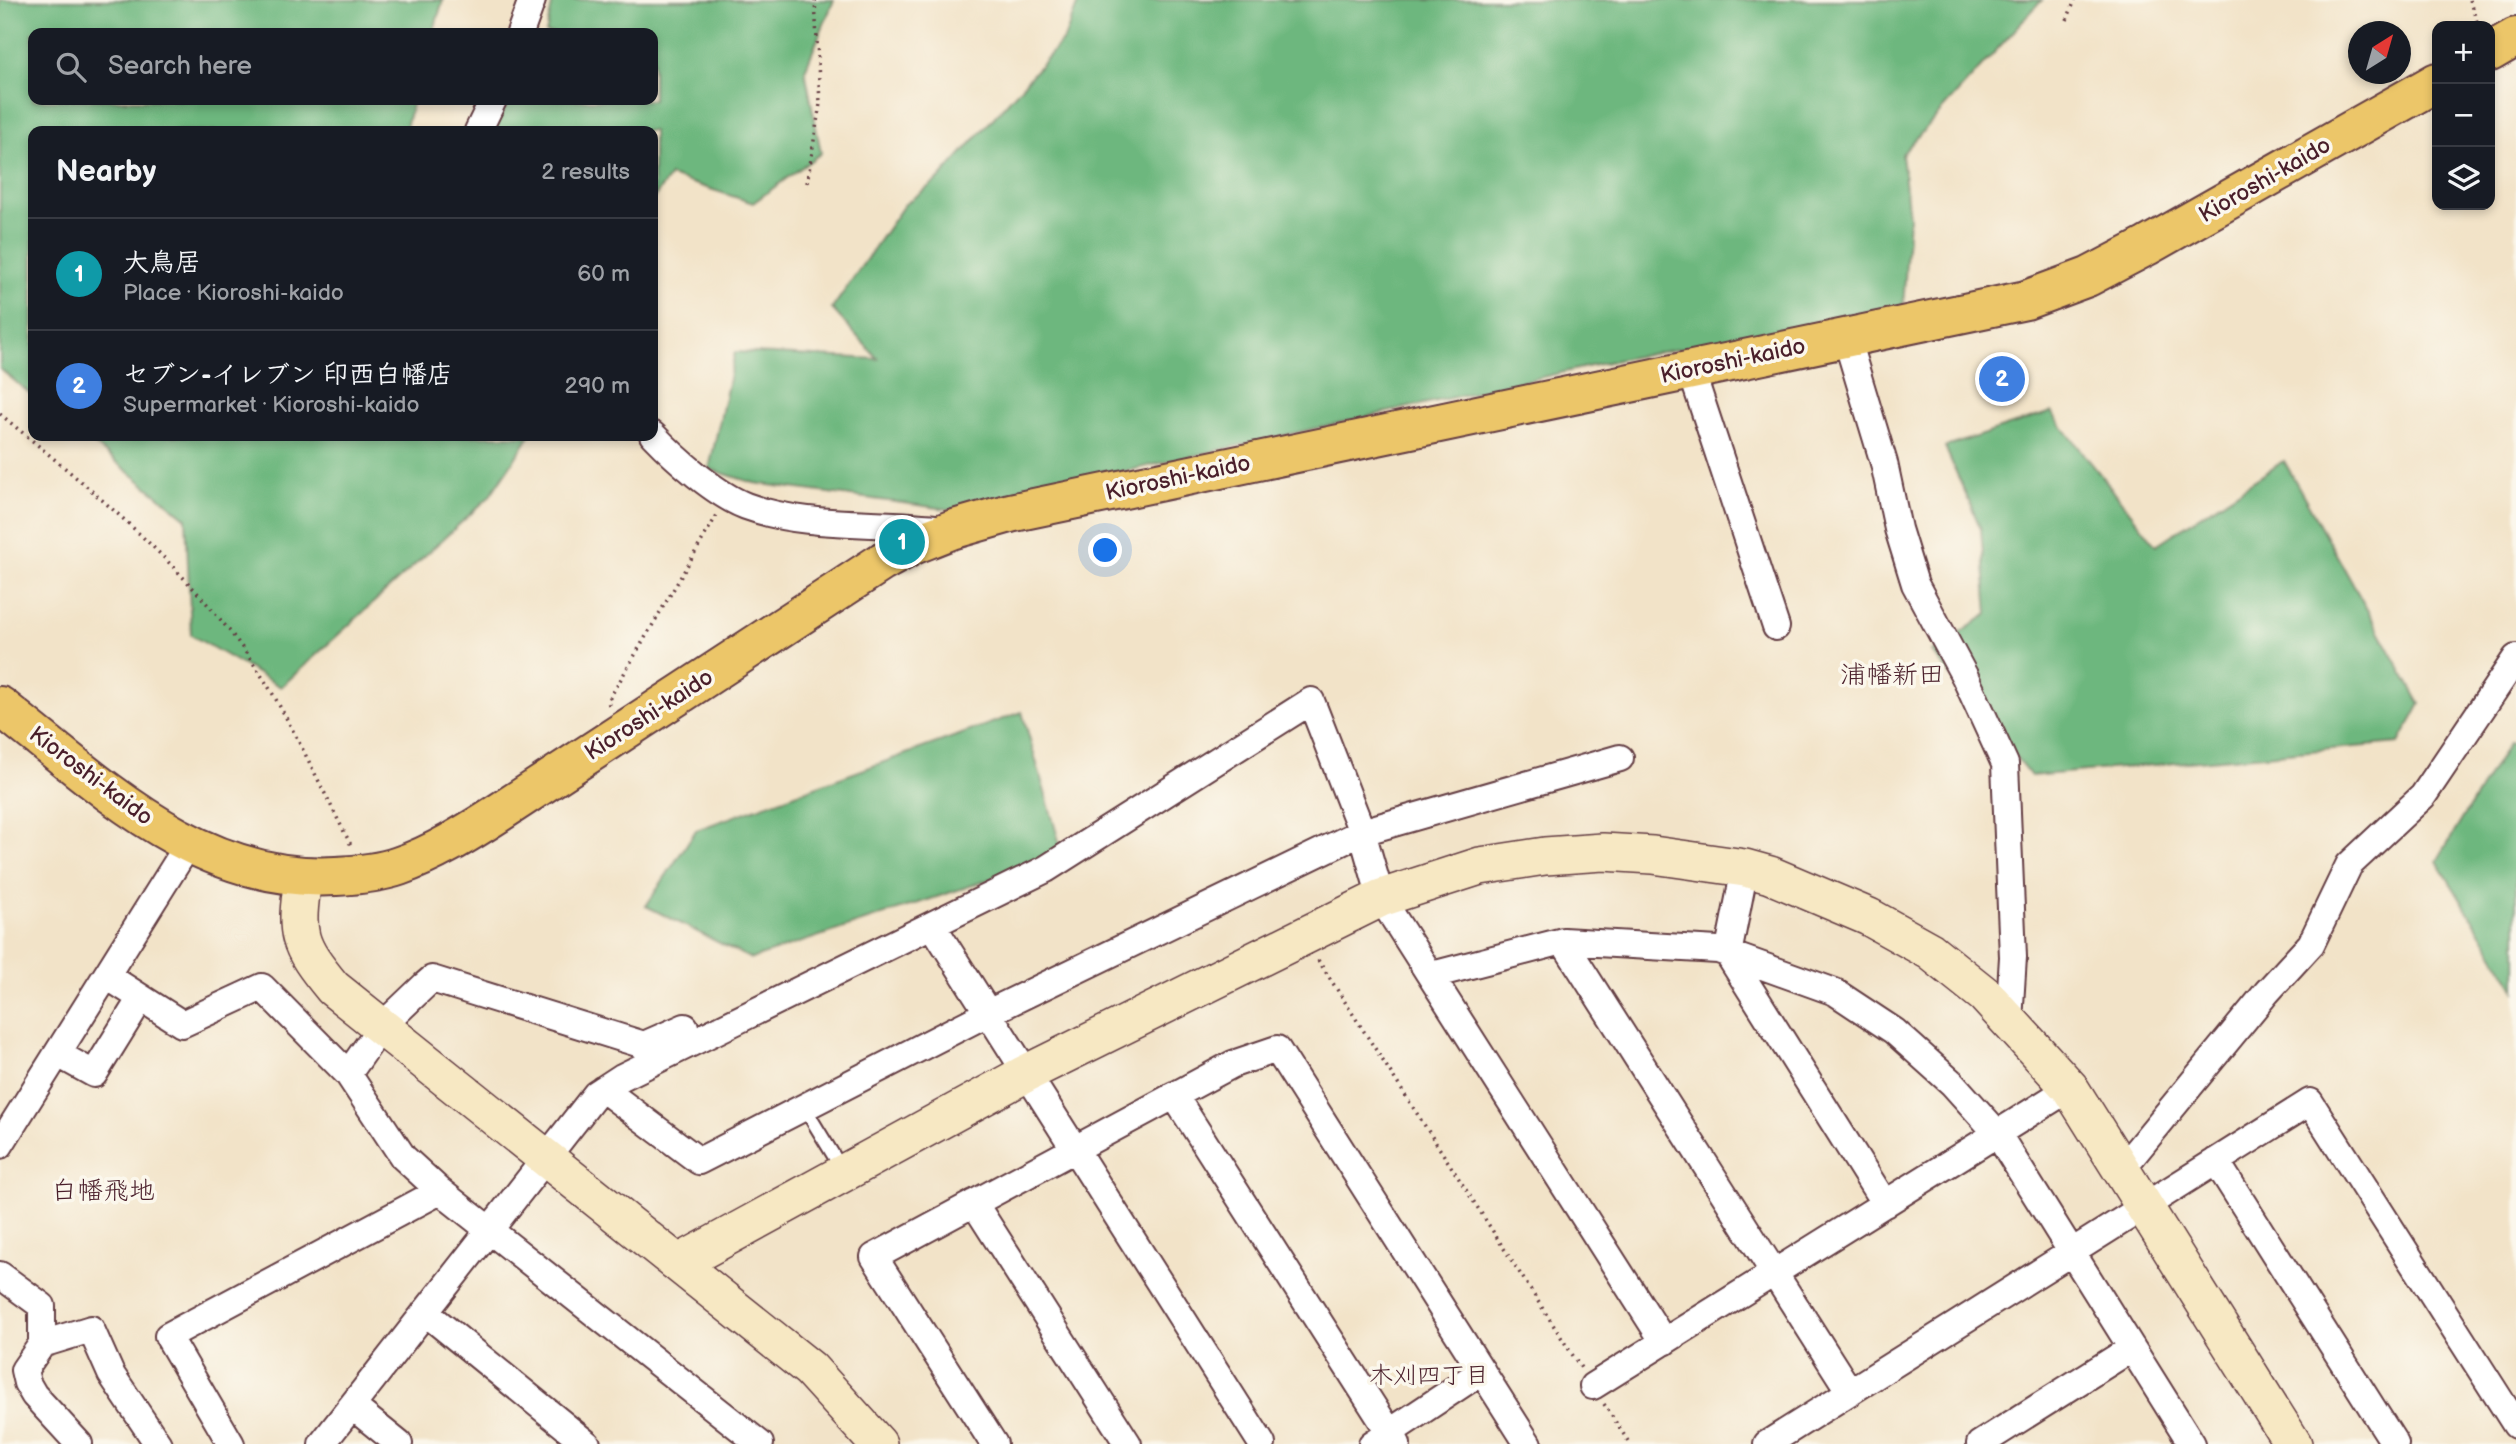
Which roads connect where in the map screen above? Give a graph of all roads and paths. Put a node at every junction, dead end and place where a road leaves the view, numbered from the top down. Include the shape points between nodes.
1 (531, 0) edge
2 (815, 0) edge
3 (2075, 0) edge
4 (2469, 0) edge
5 (2067, 20) dead end
6 (2477, 21) edge
7 (522, 28) edge
8 (2516, 37) edge
9 (2495, 49) edge
10 (2433, 84) edge
11 (491, 105) edge
12 (480, 126) edge
13 (807, 183) dead end
14 (1846, 337) junction
15 (1691, 370) junction
16 (0, 414) edge
17 (28, 437) edge
18 (658, 440) edge
19 (33, 441) edge
20 (729, 495) junction
21 (951, 530) junction
22 (1776, 627) dead end
23 (2516, 658) edge
24 (0, 706) edge
25 (621, 733) junction
26 (1620, 758) dead end
27 (1362, 832) junction
28 (188, 845) junction
29 (1745, 868) junction
30 (355, 875) junction
31 (303, 878) junction
32 (1024, 881) junction
33 (1381, 898) junction
34 (933, 926) junction
35 (1303, 937) junction
36 (1563, 941) junction
37 (1728, 954) junction
38 (1432, 975) junction
39 (107, 976) junction
40 (141, 998) junction
41 (988, 1013) junction
42 (2009, 1021) junction
43 (381, 1027) junction
44 (58, 1054) junction
45 (348, 1074) junction
46 (1025, 1074) junction
47 (2070, 1088) junction
48 (603, 1089) junction
49 (1174, 1095) junction
50 (804, 1107) junction
51 (1997, 1133) junction
52 (0, 1145) edge
53 (1073, 1149) junction
54 (545, 1158) junction
55 (2217, 1161) junction
56 (2120, 1171) junction
57 (843, 1172) junction
58 (440, 1191) junction
59 (974, 1203) junction
60 (1885, 1204) junction
61 (2142, 1208) junction
62 (489, 1229) junction
63 (2072, 1252) junction
64 (679, 1263) junction
65 (1773, 1274) junction
66 (0, 1275) edge
67 (425, 1312) junction
68 (1664, 1342) junction
69 (43, 1344) junction
70 (2132, 1348) junction
71 (1482, 1371) junction
72 (1593, 1386) junction
73 (1850, 1392) junction
74 (352, 1406) junction
75 (2516, 1426) edge
76 (80, 1440) edge
77 (1386, 1440) edge
78 (158, 1444) edge
79 (231, 1444) edge
80 (322, 1444) edge
81 (399, 1444) edge
82 (587, 1444) edge
83 (760, 1444) edge
84 (878, 1444) edge
85 (994, 1444) edge
86 (1128, 1444) edge
87 (1262, 1444) edge
88 (1528, 1444) edge
89 (1630, 1444) edge
90 (1767, 1444) edge
91 (1980, 1444) edge
92 (2192, 1444) edge
93 (2293, 1444) edge
94 (2395, 1444) edge

1 - 7 street
2 - 13 path via 820,104
3 - 5 path
4 - 6 path
8 - 9 main road
10 - 14 main road, Kioroshi-kaido via 2088,277 2026,300
11 - 12 street
14 - 15 main road, Kioroshi-kaido
14 - 42 street via 1916,584 2004,764 2013,957
15 - 21 main road, Kioroshi-kaido via 1010,513
15 - 22 street
16 - 17 path
18 - 20 street via 680,463
19 - 30 path via 117,510 220,620 273,695 359,861
20 - 21 street via 745,506 806,520
20 - 25 path via 608,701
21 - 25 main road, Kioroshi-kaido via 882,562
23 - 56 street via 2423,796 2349,864 2311,944
24 - 28 main road, Kioroshi-kaido via 136,813
25 - 30 main road, Kioroshi-kaido via 430,853 397,867
26 - 27 street
27 - 32 street via 1311,701
27 - 33 street
27 - 41 street
28 - 31 main road, Kioroshi-kaido via 260,872
28 - 39 street
29 - 33 street via 1603,852 1545,856 1480,866
29 - 37 street
29 - 42 street via 1869,917 1930,951 1985,995
30 - 31 main road, Kioroshi-kaido
31 - 43 street via 297,923 308,958 332,988
32 - 34 street
32 - 43 street via 1011,877 955,899 643,1045 432,979
33 - 35 street
33 - 38 street
34 - 41 street
34 - 48 street
35 - 46 street
35 - 72 path
36 - 37 street
36 - 38 street
36 - 65 street
37 - 51 street via 1835,992 1894,1031 1952,1083
37 - 60 street
38 - 68 street
39 - 40 street
39 - 44 street
40 - 44 street via 94,1073
40 - 45 street via 182,1024 262,987
41 - 46 street
41 - 50 street
42 - 47 street
43 - 45 street
43 - 54 street
44 - 52 street
45 - 58 street via 403,1157
46 - 53 street
46 - 57 street
47 - 51 street
47 - 56 street
48 - 50 street via 699,1161
48 - 54 street
49 - 53 street
49 - 71 street via 1233,1064 1277,1049
49 - 77 street
50 - 57 lane
51 - 60 street
51 - 63 street
53 - 59 street
53 - 87 street
54 - 62 street
54 - 64 street
55 - 61 street
55 - 75 street via 2310,1102
55 - 94 street
56 - 61 street
57 - 64 street
58 - 62 street
58 - 79 street via 168,1336
59 - 85 street via 874,1257
59 - 86 street
60 - 65 street
61 - 63 street
61 - 93 street
62 - 67 street
62 - 83 street
63 - 70 street
63 - 73 street
64 - 84 street via 810,1369
65 - 68 street
65 - 73 street
66 - 69 street via 42,1306
67 - 74 street
67 - 82 street
68 - 72 street
69 - 76 street via 24,1370 27,1384
69 - 78 street via 92,1329 111,1374
70 - 91 street
70 - 92 street
71 - 77 street
71 - 88 street
72 - 89 path
73 - 90 street
74 - 80 street
74 - 81 street

